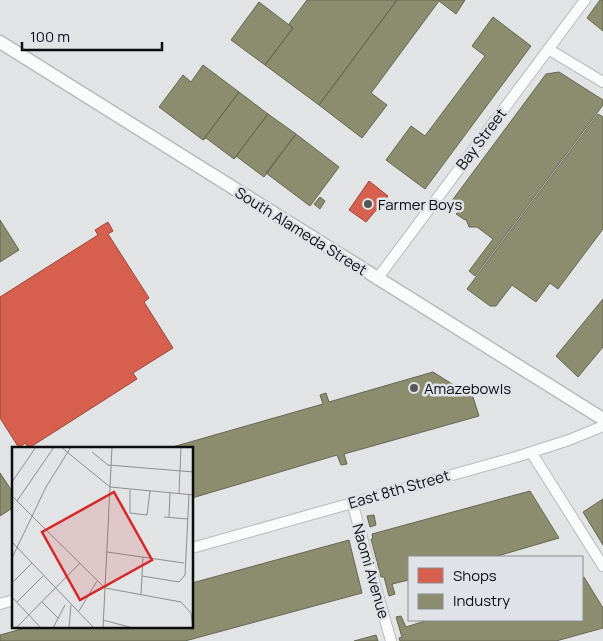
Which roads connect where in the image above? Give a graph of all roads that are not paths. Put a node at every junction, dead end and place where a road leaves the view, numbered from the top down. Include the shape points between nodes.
1 (585, 0) edge
2 (0, 42) edge
3 (548, 49) junction
4 (603, 82) edge
5 (377, 279) junction
6 (603, 419) edge
7 (603, 426) edge
8 (532, 452) junction
9 (352, 502) junction
10 (194, 547) edge
11 (603, 566) edge
12 (390, 641) edge

1 - 3 street, Bay Street
2 - 5 main road, South Alameda Street
3 - 4 street
3 - 5 street, Bay Street
5 - 6 main road, South Alameda Street
7 - 8 street, East 8th Street
8 - 9 street, East 8th Street
8 - 11 street
9 - 10 street, East 8th Street
9 - 12 street, Naomi Avenue

